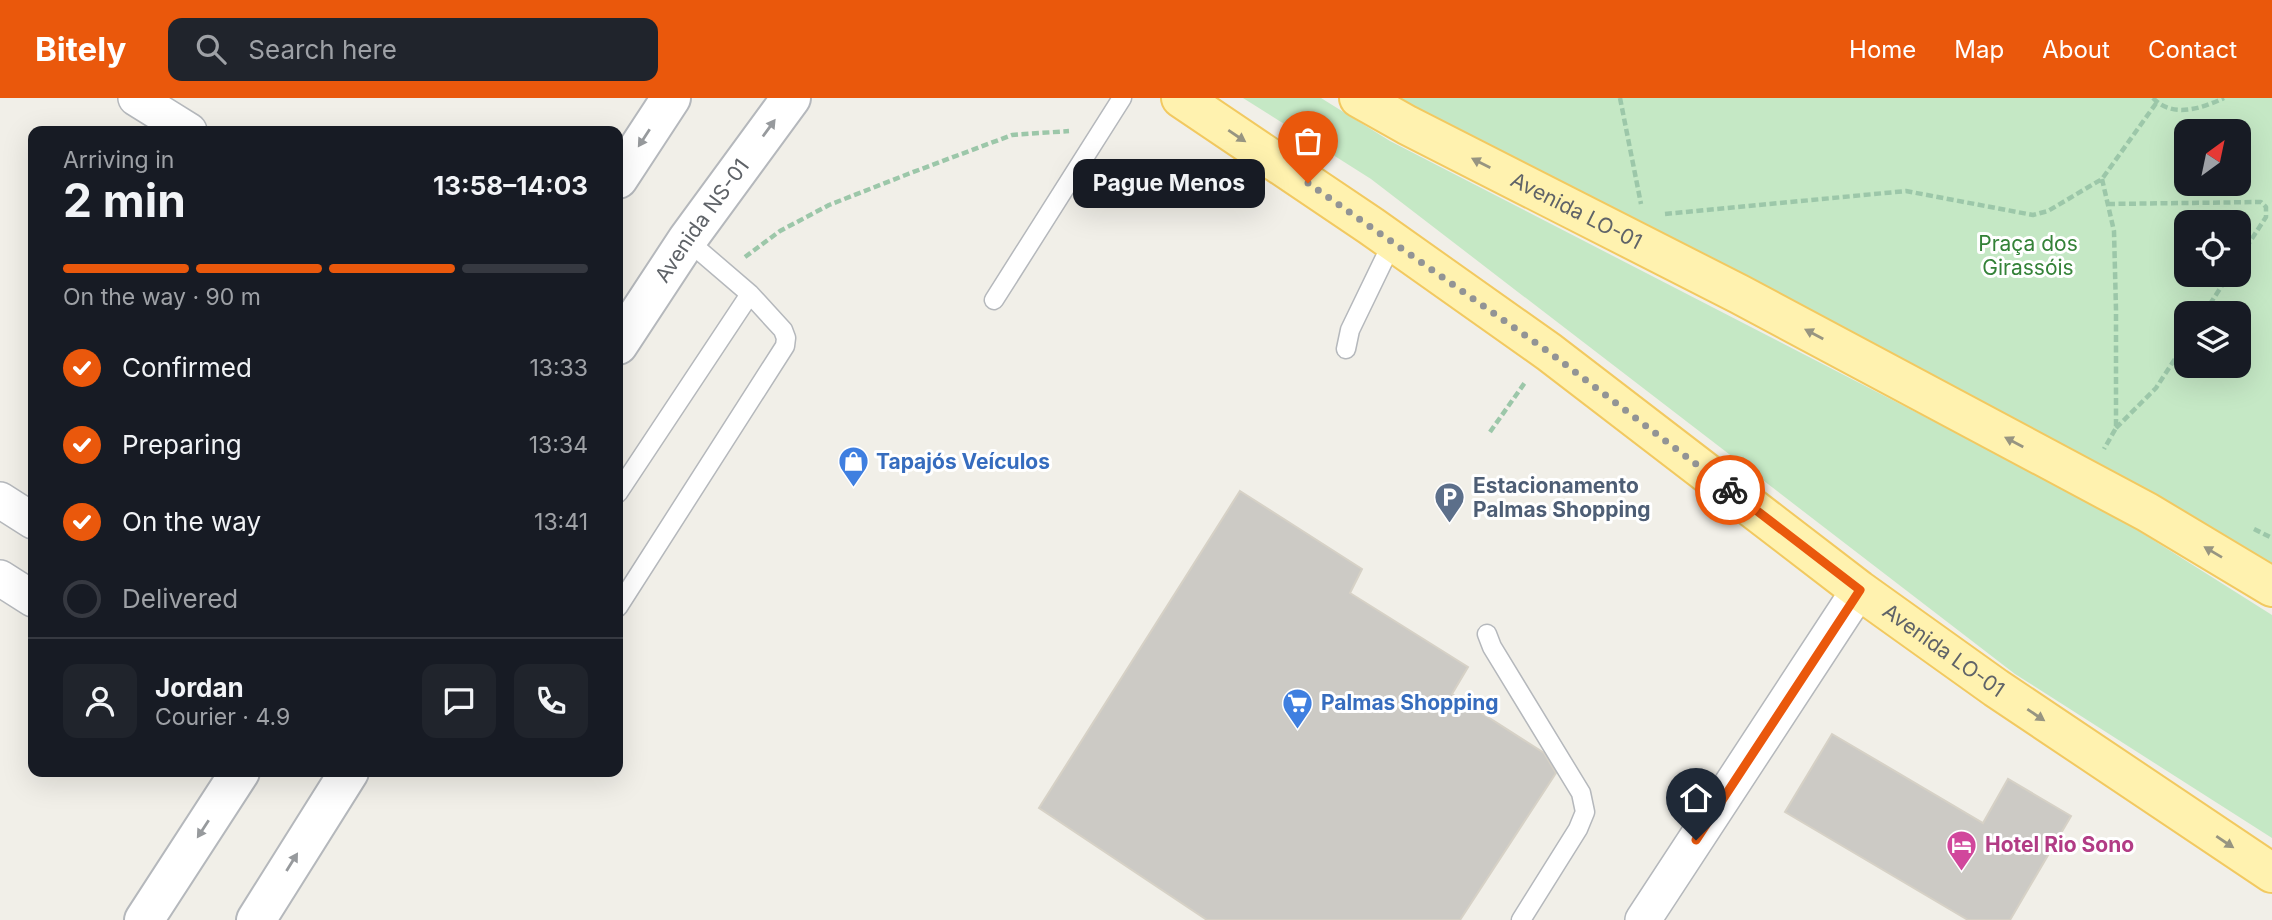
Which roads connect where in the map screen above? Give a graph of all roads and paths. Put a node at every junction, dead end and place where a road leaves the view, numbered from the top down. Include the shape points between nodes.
1 (136, 98) edge
2 (671, 98) edge
3 (791, 98) edge
4 (1122, 98) edge
5 (1181, 98) edge
6 (1359, 98) edge
7 (1620, 98) edge
8 (2224, 98) edge
9 (2155, 100) edge
10 (181, 126) edge
11 (1102, 130) junction
12 (623, 171) edge
13 (2102, 179) junction
14 (2108, 204) junction
15 (1636, 227) junction
16 (687, 240) junction
17 (2251, 240) edge
18 (1393, 241) junction
19 (724, 272) junction
20 (750, 295) junction
21 (994, 300) dead end
22 (623, 337) edge
23 (1346, 349) dead end
24 (1549, 352) junction
25 (2174, 360) edge
26 (2116, 428) junction
27 (1490, 432) dead end
28 (2104, 449) dead end
29 (623, 486) edge
30 (0, 500) edge
31 (28, 518) edge
32 (0, 578) edge
33 (2272, 587) edge
34 (1860, 590) junction
35 (28, 596) edge
36 (623, 599) edge
37 (1487, 634) dead end
38 (237, 777) edge
39 (346, 777) edge
40 (2272, 873) edge
41 (144, 920) edge
42 (256, 920) edge
43 (1521, 920) edge
44 (1643, 920) edge

1 - 10 street
2 -> 12 street
16 -> 3 street, Avenida NS-01
4 - 11 lane
5 -> 18 main road, Avenida LO-01
15 -> 6 main road, Avenida LO-01 via 1407,125
7 - 15 path
8 - 9 path via 2201,108 2175,110
9 - 13 path
11 - 19 path via 1012,135 908,174 829,205 780,231
11 - 21 lane
13 - 14 path
13 - 15 path via 2033,215 1906,191
14 - 17 path via 2261,202 2266,217
14 - 26 path via 2116,284
33 -> 15 main road, Avenida LO-01 via 2147,512
16 - 19 lane
16 - 22 street, Avenida NS-01
18 - 23 lane via 1350,330
18 - 24 main road, Avenida LO-01
19 - 20 lane
20 - 29 lane
20 - 36 lane via 783,330 785,346
24 - 27 path
24 - 34 main road, Avenida LO-01
25 - 26 path via 2156,388
26 - 28 path
30 - 31 street
32 - 35 street
34 -> 40 main road, Avenida LO-01 via 1996,688
34 - 44 street
37 - 43 lane via 1581,793 1585,812
38 -> 41 street
42 -> 39 street

